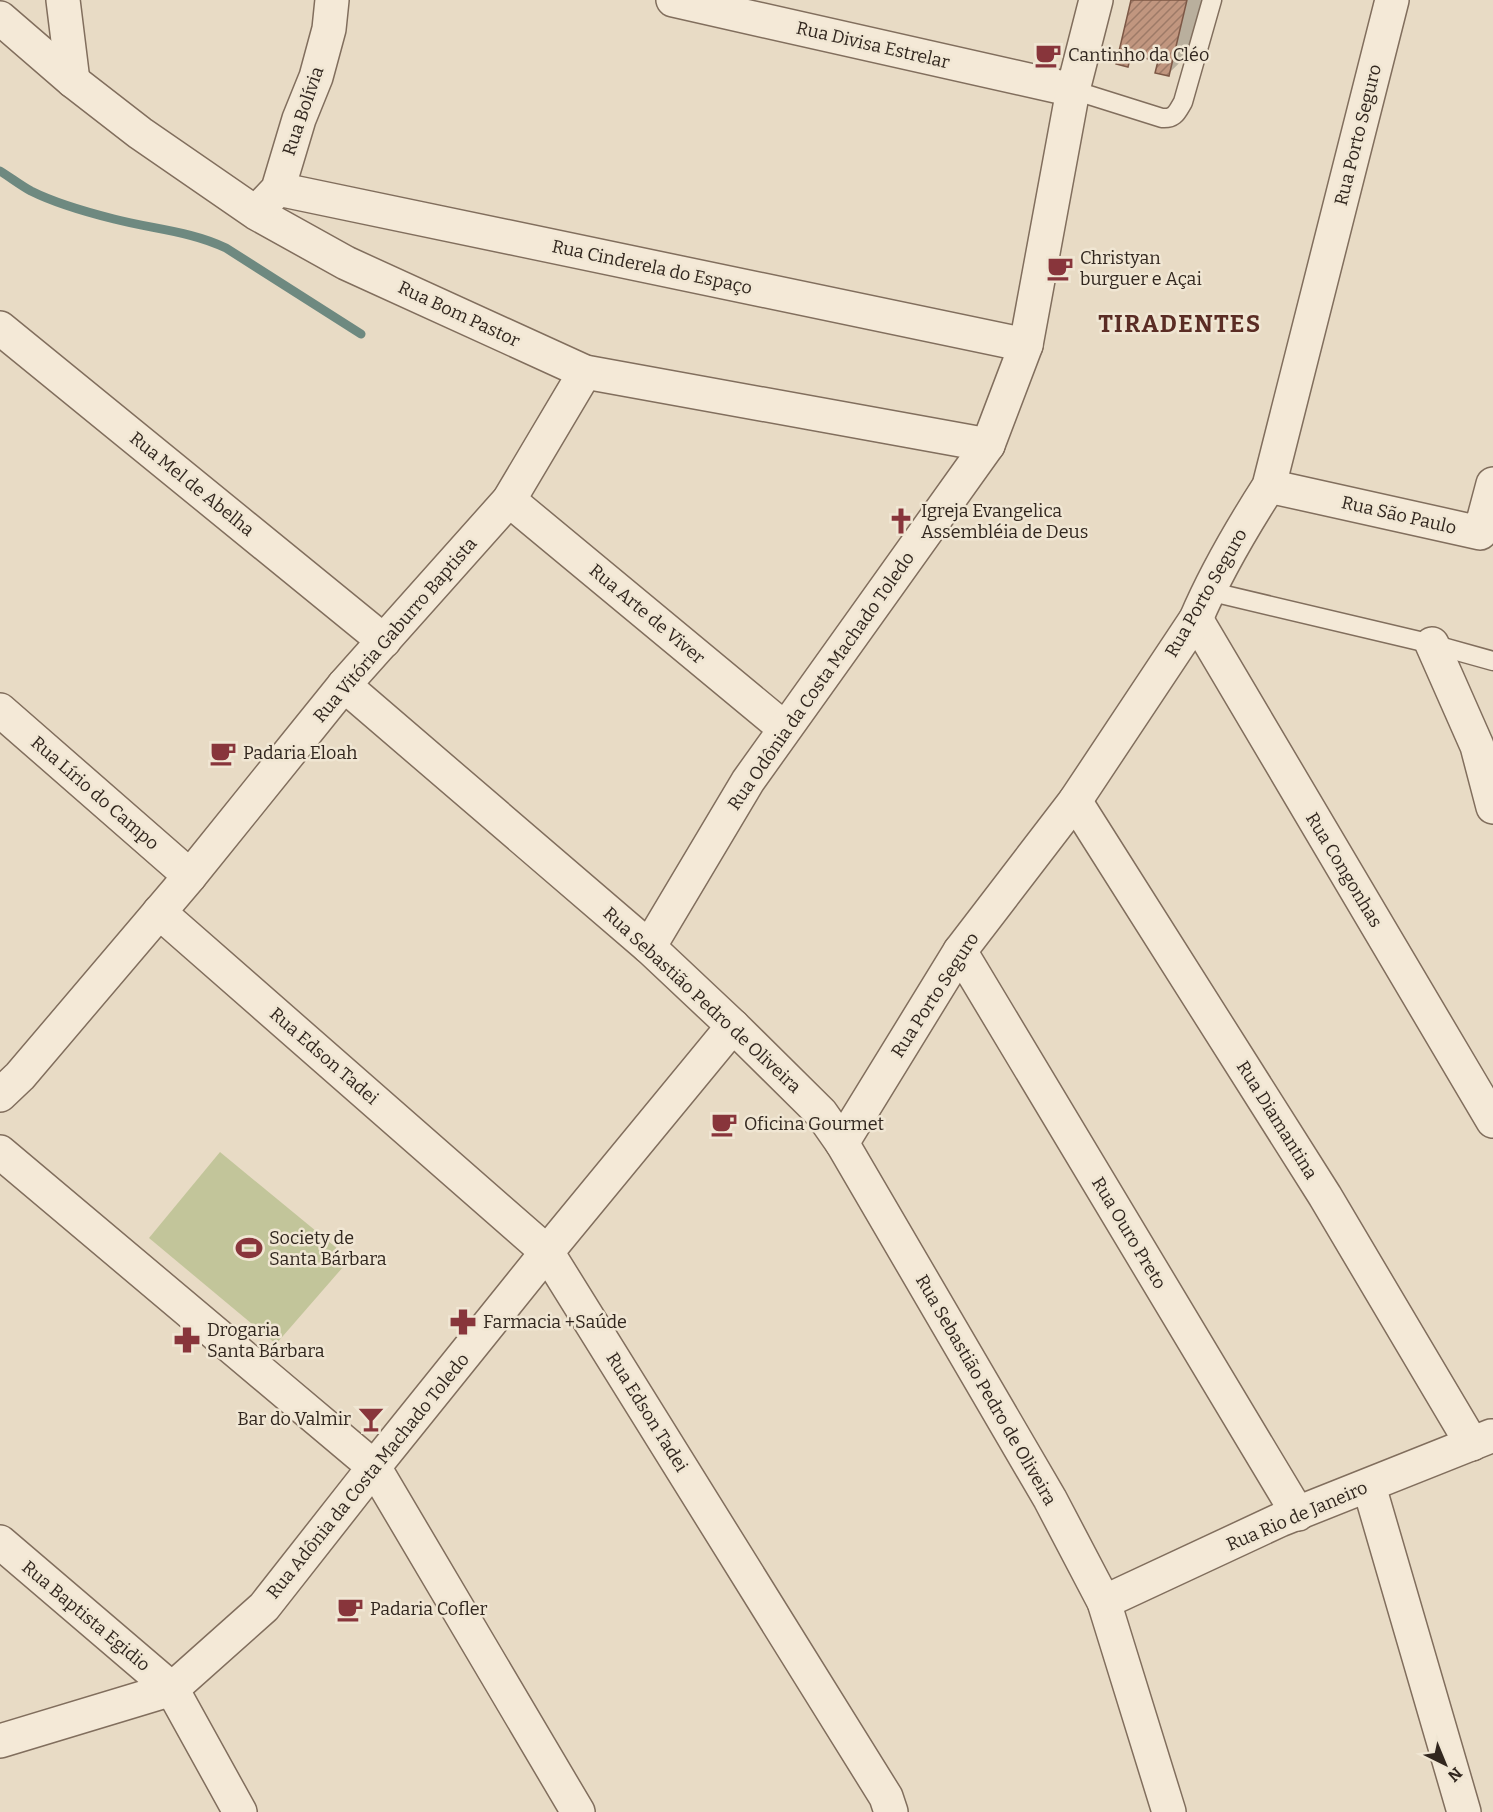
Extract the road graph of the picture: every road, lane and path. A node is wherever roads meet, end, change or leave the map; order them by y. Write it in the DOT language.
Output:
graph roads {
  1 [pos="63,0"];
  2 [pos="332,0"];
  3 [pos="673,0"];
  4 [pos="1096,0"];
  5 [pos="1212,0"];
  6 [pos="1392,0"];
  7 [pos="0,18"];
  8 [pos="73,81"];
  9 [pos="1073,90"];
  10 [pos="278,189"];
  11 [pos="256,213"];
  12 [pos="0,328"];
  13 [pos="1026,345"];
  14 [pos="585,372"];
  15 [pos="988,445"];
  16 [pos="1493,484"];
  17 [pos="1269,486"];
  18 [pos="509,500"];
  19 [pos="1487,536"];
  20 [pos="1202,605"];
  21 [pos="384,641"];
  22 [pos="1432,644"];
  23 [pos="1493,661"];
  24 [pos="344,685"];
  25 [pos="0,710"];
  26 [pos="784,728"];
  27 [pos="1076,801"];
  28 [pos="1493,807"];
  29 [pos="190,876"];
  30 [pos="159,912"];
  31 [pos="649,947"];
  32 [pos="960,951"];
  33 [pos="733,1026"];
  34 [pos="6,1077"];
  35 [pos="1493,1121"];
  36 [pos="842,1143"];
  37 [pos="0,1152"];
  38 [pos="547,1252"];
  39 [pos="1483,1440"];
  40 [pos="374,1467"];
  41 [pos="1369,1486"];
  42 [pos="1298,1514"];
  43 [pos="0,1542"];
  44 [pos="1104,1602"];
  45 [pos="172,1689"];
  46 [pos="0,1741"];
  47 [pos="888,1804"];
  48 [pos="240,1812"];
  49 [pos="578,1812"];
  50 [pos="1169,1812"];
  51 [pos="1464,1812"];
  1 -- 8 [label="street"];
  2 -- 10 [label="street, Rua Bolívia"];
  3 -- 9 [label="street, Rua Divisa Estrelar"];
  4 -- 9 [label="street, Rua Odônia da Costa Machado Toledo"];
  5 -- 9 [label="lane"];
  6 -- 17 [label="street, Rua Porto Seguro"];
  7 -- 8 [label="street, Rua Bom Pastor"];
  8 -- 11 [label="street, Rua Bom Pastor"];
  9 -- 13 [label="street, Rua Odônia da Costa Machado Toledo"];
  10 -- 11 [label="street, Rua Bolívia"];
  10 -- 13 [label="street, Rua Cinderela do Espaço"];
  11 -- 14 [label="street, Rua Bom Pastor"];
  12 -- 21 [label="street, Rua Mel de Abelha"];
  13 -- 15 [label="street, Rua Odônia da Costa Machado Toledo"];
  14 -- 15 [label="street, Rua Bom Pastor"];
  14 -- 18 [label="street, Rua Vitória Gaburro Baptista"];
  15 -- 26 [label="street, Rua Odônia da Costa Machado Toledo"];
  16 -- 19 [label="street, Rua São Paulo"];
  17 -- 19 [label="street, Rua São Paulo"];
  17 -- 20 [label="street, Rua Porto Seguro"];
  18 -- 21 [label="street, Rua Vitória Gaburro Baptista"];
  18 -- 26 [label="street, Rua Arte de Viver"];
  20 -- 22 [label="lane"];
  20 -- 27 [label="street, Rua Porto Seguro"];
  20 -- 35 [label="street, Rua Congonhas"];
  21 -- 24 [label="street, Rua Vitória Gaburro Baptista"];
  22 -- 23 [label="lane"];
  22 -- 28 [label="street"];
  24 -- 29 [label="street, Rua Vitória Gaburro Baptista"];
  24 -- 31 [label="street, Rua Sebastião Pedro de Oliveira"];
  25 -- 29 [label="street, Rua Lírio do Campo"];
  26 -- 31 [label="street, Rua Odônia da Costa Machado Toledo"];
  27 -- 32 [label="street, Rua Porto Seguro"];
  27 -- 39 [label="street, Rua Diamantina"];
  29 -- 30 [label="street, Rua Vitória Gaburro Baptista"];
  30 -- 34 [label="street, Rua Vitória Gaburro Baptista"];
  30 -- 38 [label="street, Rua Edson Tadei"];
  31 -- 33 [label="street, Rua Sebastião Pedro de Oliveira"];
  32 -- 36 [label="street, Rua Porto Seguro"];
  32 -- 42 [label="street, Rua Ouro Preto"];
  33 -- 36 [label="street, Rua Sebastião Pedro de Oliveira"];
  33 -- 38 [label="street, Rua Adônia da Costa Machado Toledo"];
  36 -- 44 [label="street, Rua Sebastião Pedro de Oliveira"];
  37 -- 40 [label="street"];
  38 -- 40 [label="street, Rua Adônia da Costa Machado Toledo"];
  38 -- 47 [label="street, Rua Edson Tadei"];
  39 -- 41 [label="street, Rua Rio de Janeiro"];
  40 -- 45 [label="street, Rua Adônia da Costa Machado Toledo"];
  40 -- 49 [label="street"];
  41 -- 42 [label="street, Rua Rio de Janeiro"];
  41 -- 51 [label="street"];
  42 -- 44 [label="street, Rua Rio de Janeiro"];
  43 -- 45 [label="street, Rua Baptista Egidio"];
  44 -- 50 [label="street, Rua Sebastião Pedro de Oliveira"];
  45 -- 46 [label="street, Rua Adônia da Costa Machado Toledo"];
  45 -- 48 [label="street"];
}
